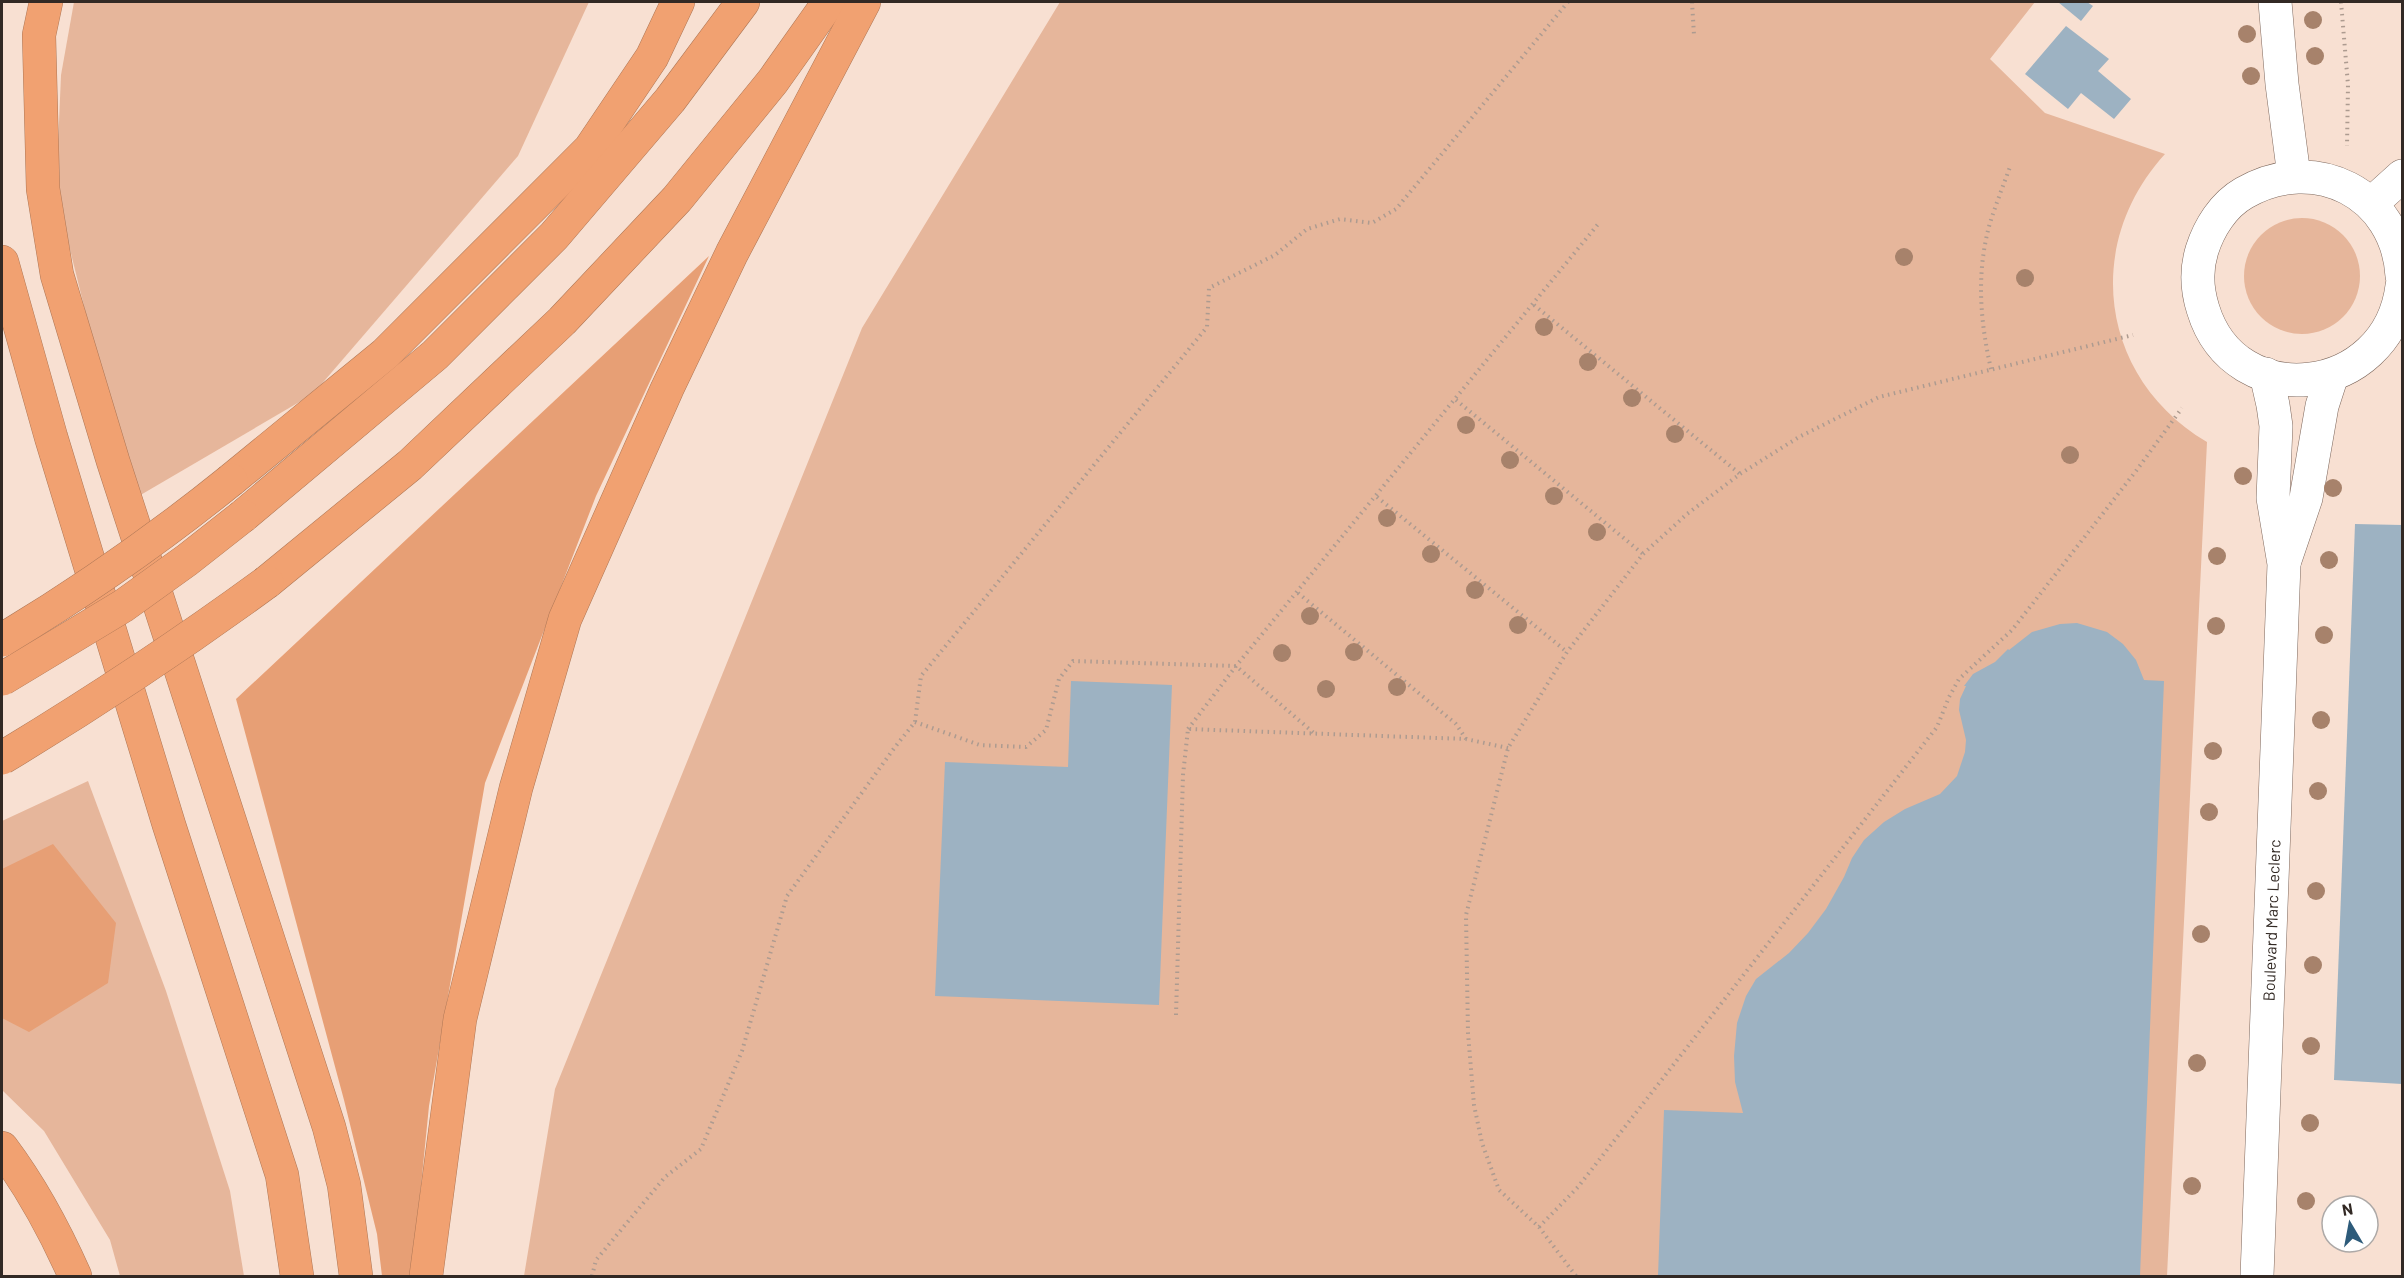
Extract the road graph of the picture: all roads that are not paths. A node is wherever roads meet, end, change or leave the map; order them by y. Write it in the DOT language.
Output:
graph roads {
  1 [pos="46,2"];
  2 [pos="678,2"];
  3 [pos="743,2"];
  4 [pos="829,2"];
  5 [pos="864,2"];
  6 [pos="2275,2"];
  7 [pos="2294,176"];
  8 [pos="2403,176"];
  9 [pos="2358,195"];
  10 [pos="2,262"];
  11 [pos="2403,276"];
  12 [pos="2403,286"];
  13 [pos="2393,344"];
  14 [pos="2266,374"];
  15 [pos="2332,375"];
  16 [pos="2284,564"];
  17 [pos="2,640"];
  18 [pos="2,679"];
  19 [pos="2,758"];
  20 [pos="2,1148"];
  21 [pos="75,1276"];
  22 [pos="297,1276"];
  23 [pos="356,1276"];
  24 [pos="426,1276"];
  25 [pos="2257,1276"];
  1 -- 23 [label="highway"];
  2 -- 17 [label="highway, bridge"];
  3 -- 18 [label="highway, bridge"];
  4 -- 19 [label="highway, bridge"];
  5 -- 24 [label="highway"];
  6 -- 7 [label="street"];
  7 -- 9 [label="street"];
  7 -- 14 [label="street"];
  8 -- 9 [label="street"];
  9 -- 11 [label="street"];
  10 -- 22 [label="highway"];
  12 -- 13 [label="street"];
  13 -- 15 [label="street"];
  14 -- 15 [label="street"];
  14 -- 16 [label="street, Boulevard Marc Leclerc"];
  15 -- 16 [label="street, Boulevard Marc Leclerc"];
  16 -- 25 [label="street, Boulevard Marc Leclerc"];
  20 -- 21 [label="highway"];
}
